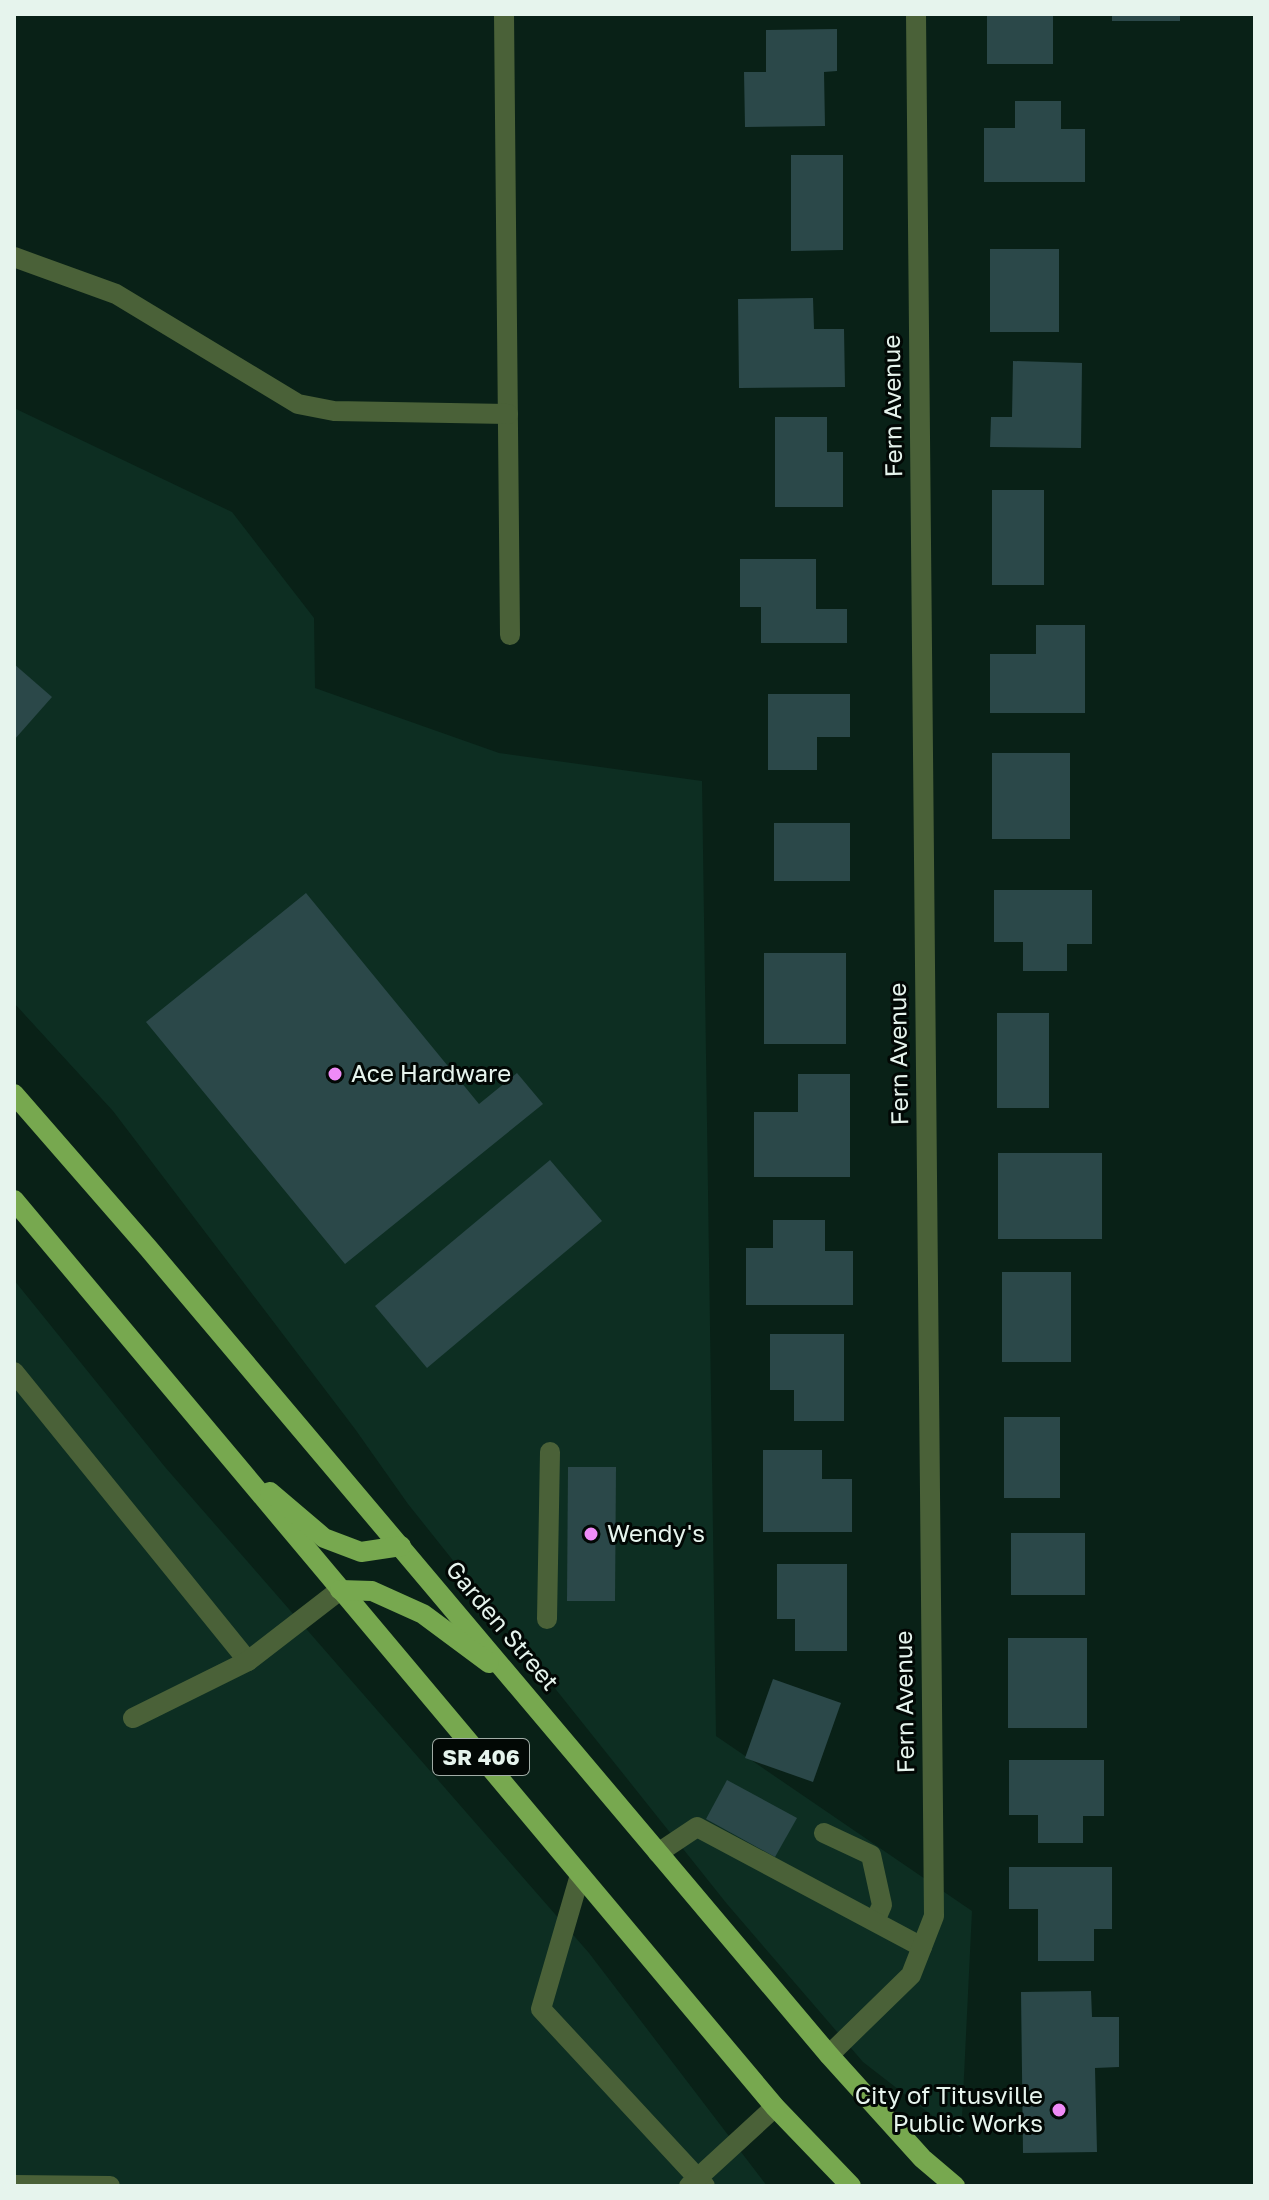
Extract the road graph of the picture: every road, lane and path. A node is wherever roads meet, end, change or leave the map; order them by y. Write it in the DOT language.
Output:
graph roads {
  1 [pos="504,14"];
  2 [pos="916,14"];
  3 [pos="14,257"];
  4 [pos="508,414"];
  5 [pos="510,635"];
  6 [pos="14,1094"];
  7 [pos="14,1200"];
  8 [pos="14,1372"];
  9 [pos="550,1452"];
  10 [pos="228,1456"];
  11 [pos="401,1546"];
  12 [pos="340,1590"];
  13 [pos="547,1619"];
  14 [pos="248,1661"];
  15 [pos="517,1685"];
  16 [pos="133,1718"];
  17 [pos="824,1833"];
  18 [pos="658,1853"];
  19 [pos="580,1875"];
  20 [pos="875,1921"];
  21 [pos="922,1947"];
  22 [pos="829,2055"];
  23 [pos="775,2107"];
  24 [pos="697,2183"];
  25 [pos="14,2185"];
  26 [pos="110,2186"];
  27 [pos="851,2186"];
  28 [pos="955,2186"];
  1 -- 4 [label="street"];
  2 -- 21 [label="street, Fern Avenue"];
  3 -- 4 [label="street"];
  4 -- 5 [label="street"];
  6 -- 11 [label="main road, Garden Street / SR 406"];
  7 -- 10 [label="main road, SR 406"];
  8 -- 14 [label="street"];
  9 -- 13 [label="street"];
  10 -- 11 [label="main road"];
  10 -- 12 [label="main road, SR 406"];
  11 -- 15 [label="main road, Garden Street / SR 406"];
  12 -- 14 [label="street"];
  12 -- 15 [label="main road"];
  12 -- 19 [label="main road, SR 406"];
  14 -- 16 [label="street"];
  15 -- 18 [label="main road, Garden Street / SR 406"];
  17 -- 20 [label="street"];
  18 -- 20 [label="street"];
  18 -- 22 [label="main road, Garden Street / SR 406"];
  19 -- 23 [label="main road, SR 406"];
  19 -- 24 [label="street"];
  20 -- 21 [label="street"];
  21 -- 22 [label="street, Fern Avenue"];
  22 -- 28 [label="main road, Garden Street / SR 406"];
  23 -- 24 [label="street"];
  23 -- 27 [label="main road, SR 406"];
  25 -- 26 [label="street"];
}
